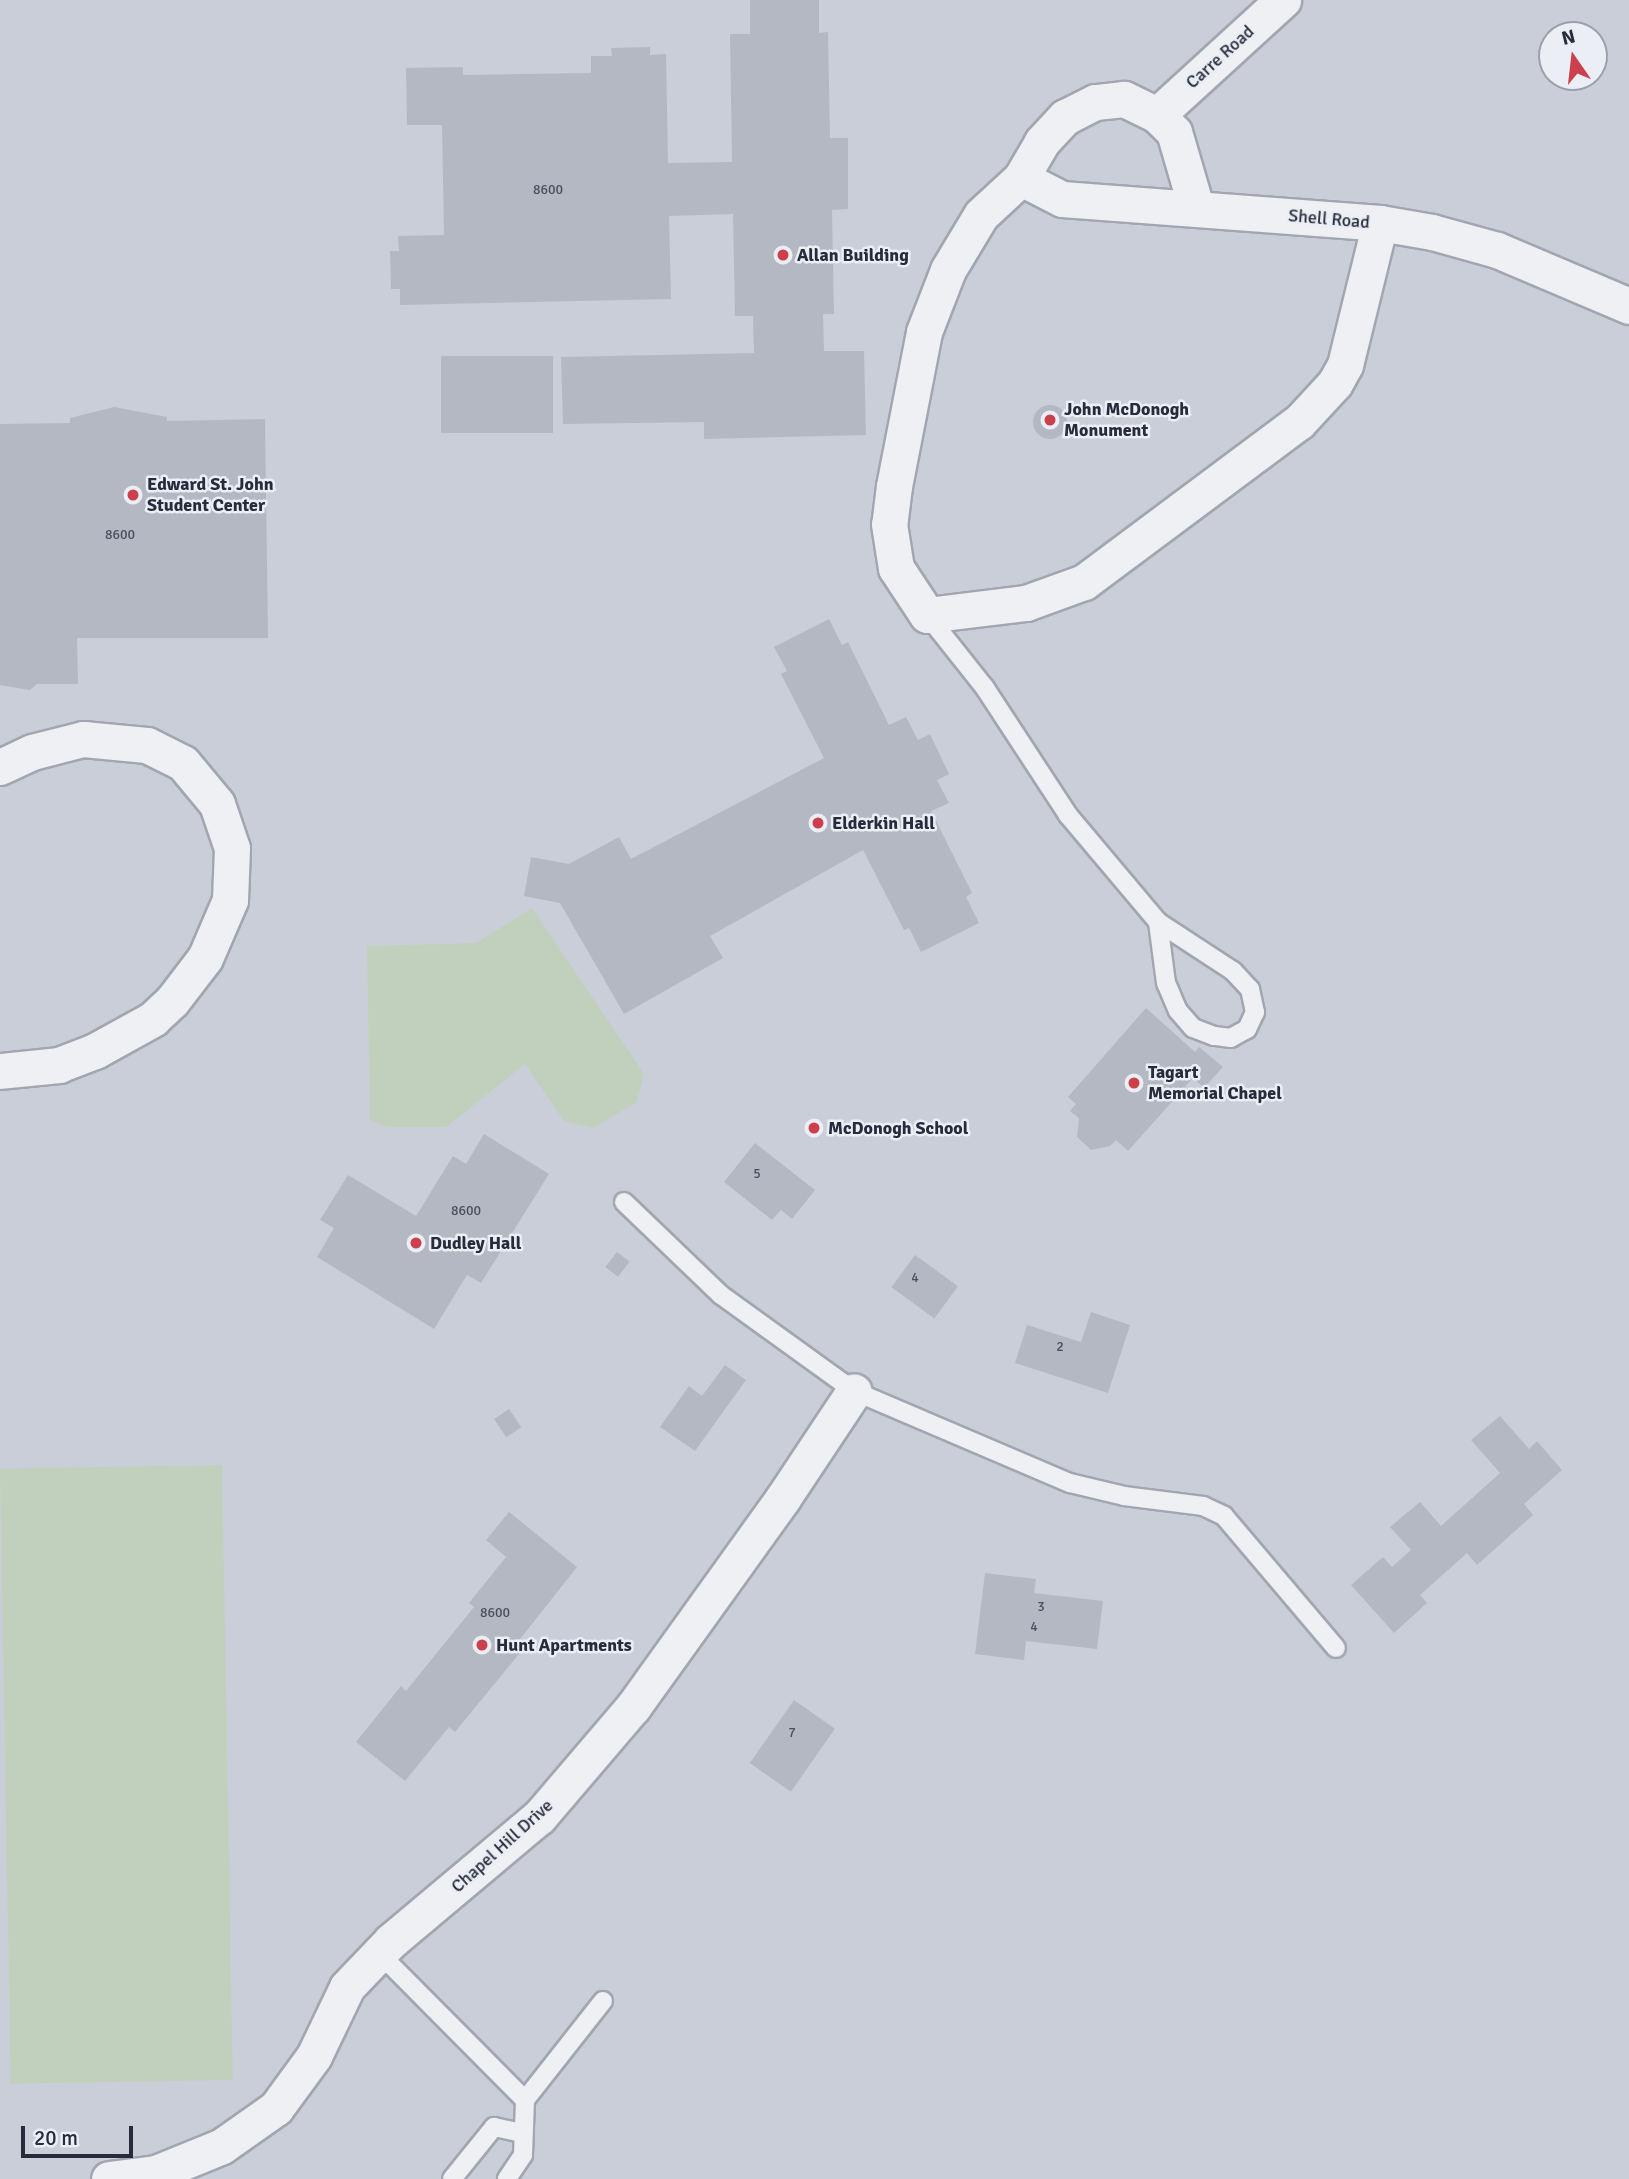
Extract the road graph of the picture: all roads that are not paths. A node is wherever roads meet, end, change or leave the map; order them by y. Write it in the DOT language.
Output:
graph roads {
  1 [pos="1283,0"];
  2 [pos="1157,115"];
  3 [pos="1021,178"];
  4 [pos="1196,207"];
  5 [pos="1380,223"];
  6 [pos="1629,306"];
  7 [pos="927,615"];
  8 [pos="0,767"];
  9 [pos="1158,922"];
  10 [pos="0,1071"];
  11 [pos="624,1202"];
  12 [pos="853,1391"];
  13 [pos="1336,1648"];
  14 [pos="379,1953"];
  15 [pos="603,2001"];
  16 [pos="525,2100"];
  17 [pos="523,2133"];
  18 [pos="109,2179"];
  19 [pos="452,2179"];
  20 [pos="507,2179"];
  1 -- 2 [label="street, Carre Road"];
  2 -- 3 [label="street"];
  2 -- 4 [label="street"];
  3 -- 4 [label="street, Shell Road"];
  3 -- 7 [label="street"];
  4 -- 5 [label="street, Shell Road"];
  5 -- 6 [label="street, Shell Road"];
  5 -- 7 [label="street"];
  7 -- 9 [label="lane"];
  8 -- 10 [label="street"];
  9 -- 9 [label="lane"];
  11 -- 12 [label="lane"];
  12 -- 13 [label="lane"];
  12 -- 14 [label="street, Chapel Hill Drive"];
  14 -- 16 [label="lane"];
  14 -- 18 [label="street, Chapel Hill Drive"];
  15 -- 16 [label="lane"];
  16 -- 17 [label="lane"];
  17 -- 19 [label="lane"];
  17 -- 20 [label="lane"];
}
